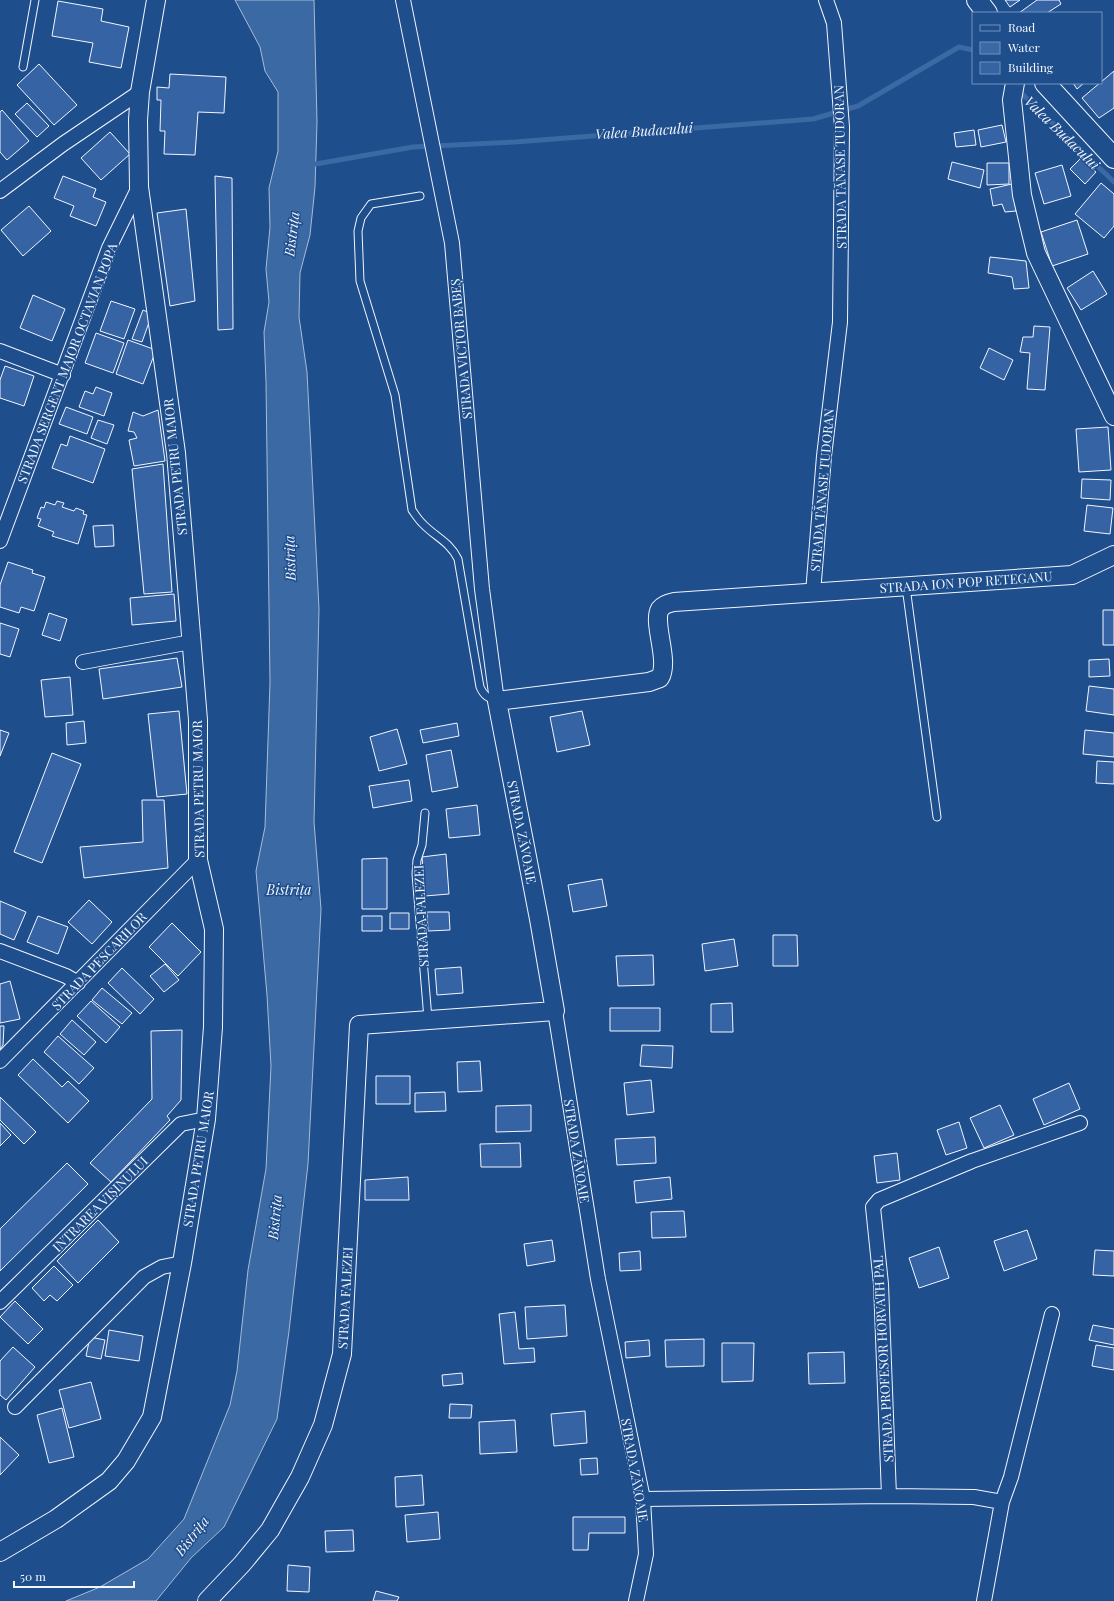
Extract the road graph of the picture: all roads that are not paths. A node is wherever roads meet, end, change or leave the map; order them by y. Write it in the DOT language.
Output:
graph roads {
  1 [pos="35,0"];
  2 [pos="156,0"];
  3 [pos="403,0"];
  4 [pos="826,0"];
  5 [pos="977,0"];
  6 [pos="986,12"];
  7 [pos="23,67"];
  8 [pos="1046,84"];
  9 [pos="140,92"];
  10 [pos="1014,92"];
  11 [pos="1114,158"];
  12 [pos="139,187"];
  13 [pos="0,191"];
  14 [pos="420,196"];
  15 [pos="0,351"];
  16 [pos="62,375"];
  17 [pos="1114,416"];
  18 [pos="0,541"];
  19 [pos="1114,555"];
  20 [pos="906,587"];
  21 [pos="813,593"];
  22 [pos="191,642"];
  23 [pos="84,662"];
  24 [pos="497,701"];
  25 [pos="425,813"];
  26 [pos="936,817"];
  27 [pos="198,860"];
  28 [pos="0,951"];
  29 [pos="78,983"];
  30 [pos="555,1011"];
  31 [pos="428,1020"];
  32 [pos="0,1062"];
  33 [pos="206,1119"];
  34 [pos="1080,1123"];
  35 [pos="182,1263"];
  36 [pos="0,1302"];
  37 [pos="1052,1314"];
  38 [pos="15,1407"];
  39 [pos="889,1496"];
  40 [pos="643,1499"];
  41 [pos="1002,1502"];
  42 [pos="0,1552"];
  43 [pos="207,1601"];
  44 [pos="636,1601"];
  45 [pos="984,1601"];
  1 -- 7 [label="lane"];
  2 -- 9 [label="street, STRADA PETRU MAIOR"];
  3 -- 24 [label="street, STRADA VICTOR BABEȘ"];
  4 -- 21 [label="street, STRADA TĂNASE TUDORAN"];
  5 -- 6 [label="main road"];
  8 -- 11 [label="main road"];
  9 -- 12 [label="street, STRADA PETRU MAIOR"];
  9 -- 13 [label="street"];
  10 -- 17 [label="street"];
  12 -- 16 [label="street, STRADA SERGENT MAJOR OCTAVIAN POPA"];
  12 -- 22 [label="street, STRADA PETRU MAIOR"];
  14 -- 24 [label="lane"];
  15 -- 16 [label="street"];
  16 -- 18 [label="street, STRADA SERGENT MAJOR OCTAVIAN POPA"];
  19 -- 20 [label="street, STRADA ION POP RETEGANU"];
  20 -- 21 [label="street, STRADA ION POP RETEGANU"];
  20 -- 26 [label="lane"];
  21 -- 24 [label="street"];
  22 -- 23 [label="street"];
  22 -- 27 [label="street, STRADA PETRU MAIOR"];
  24 -- 30 [label="street, STRADA ZĂVOAIE"];
  25 -- 31 [label="lane, STRADA FALEZEI"];
  27 -- 29 [label="street, STRADA PESCARILOR"];
  27 -- 33 [label="street, STRADA PETRU MAIOR"];
  28 -- 29 [label="street"];
  29 -- 32 [label="street, STRADA PESCARILOR"];
  30 -- 31 [label="street, STRADA FALEZEI"];
  30 -- 40 [label="street, STRADA ZĂVOAIE"];
  31 -- 43 [label="street, STRADA FALEZEI"];
  33 -- 35 [label="street, STRADA PETRU MAIOR"];
  33 -- 36 [label="street, INTRAREA VIȘINULUI"];
  34 -- 39 [label="street, STRADA PROFESOR HORVATH PAL"];
  35 -- 38 [label="street"];
  35 -- 42 [label="street, STRADA PETRU MAIOR"];
  37 -- 41 [label="street"];
  39 -- 40 [label="street"];
  39 -- 41 [label="street"];
  40 -- 44 [label="street, STRADA ZĂVOAIE"];
  41 -- 45 [label="street"];
}
